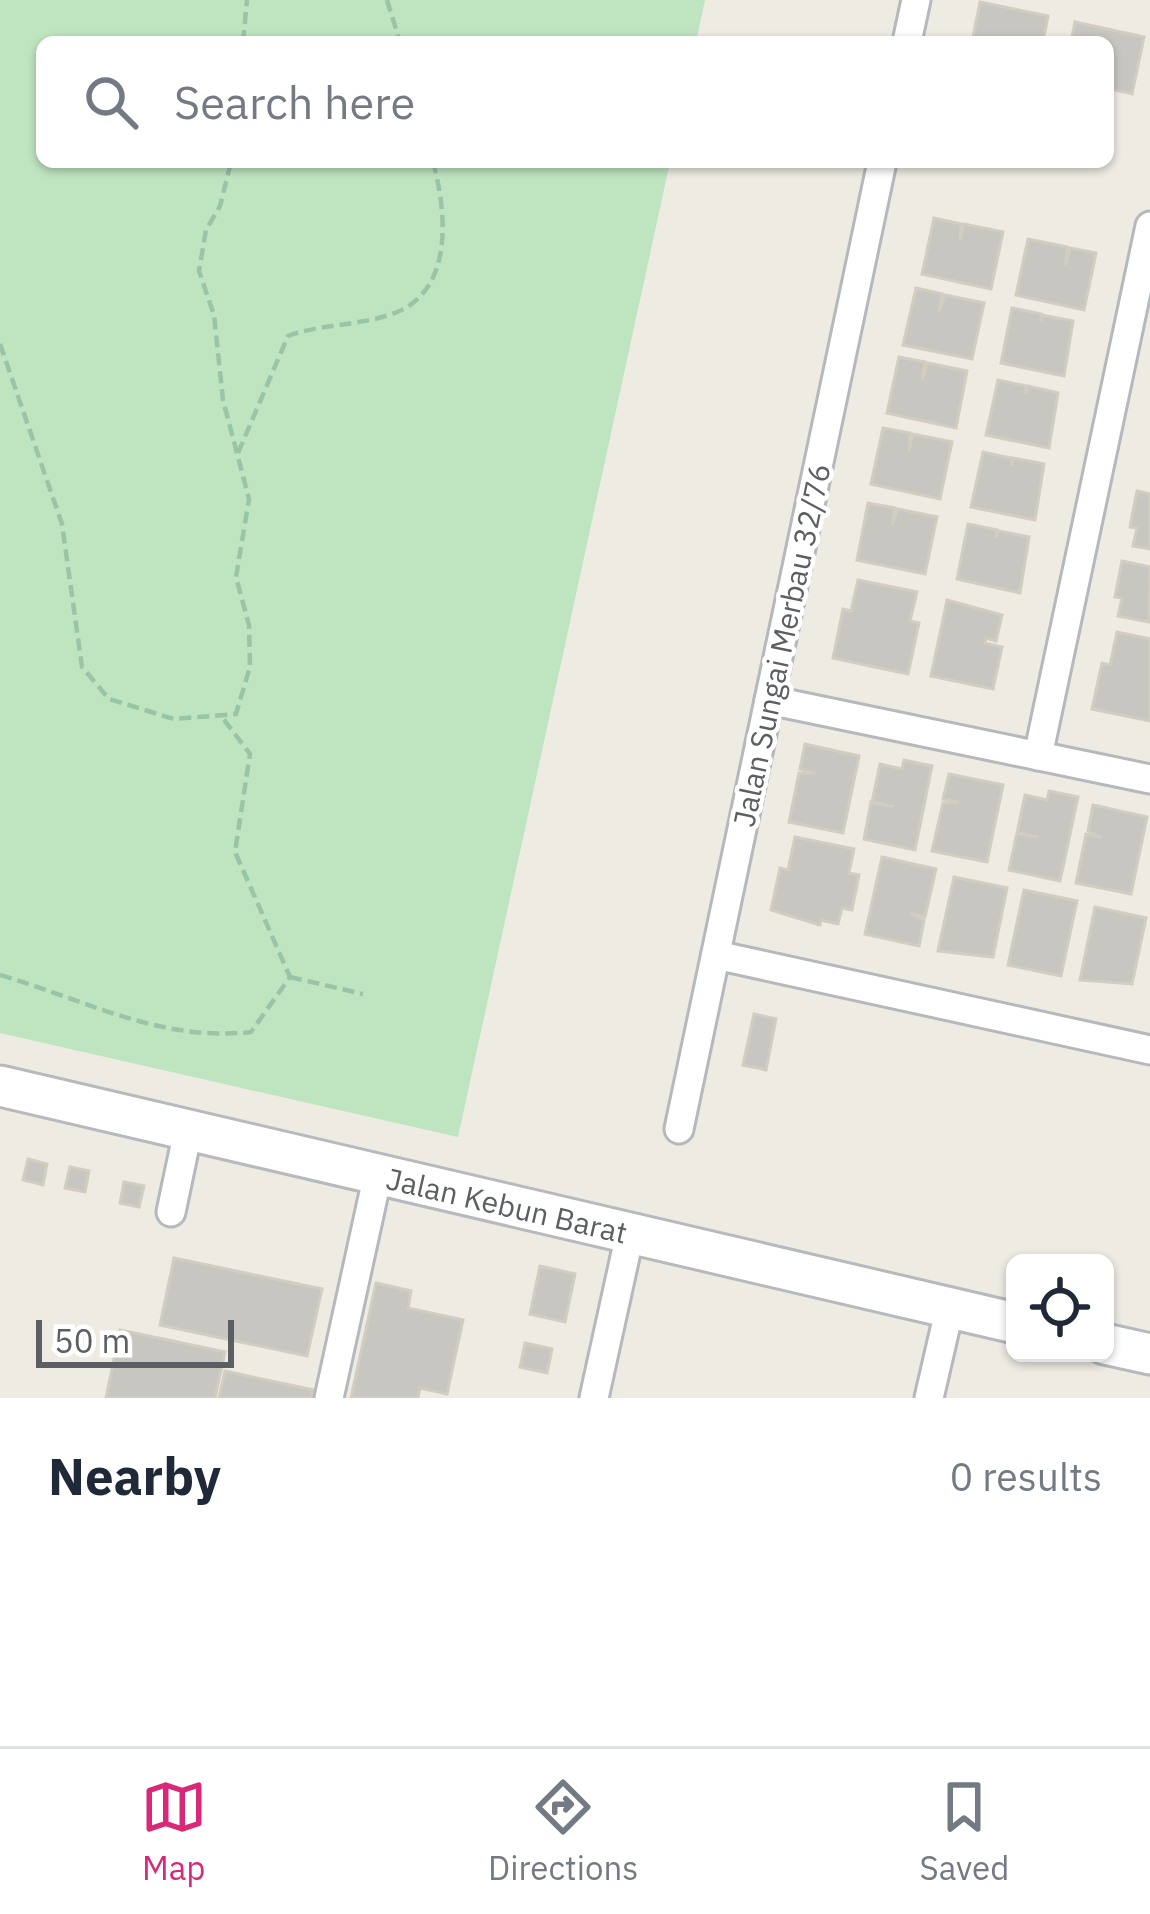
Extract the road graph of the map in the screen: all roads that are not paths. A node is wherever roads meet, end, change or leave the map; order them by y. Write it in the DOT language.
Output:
graph roads {
  1 [pos="916,0"];
  2 [pos="908,36"];
  3 [pos="881,168"];
  4 [pos="1150,226"];
  5 [pos="769,700"];
  6 [pos="1038,756"];
  7 [pos="1150,779"];
  8 [pos="716,955"];
  9 [pos="1150,1050"];
  10 [pos="0,1086"];
  11 [pos="680,1129"];
  12 [pos="188,1131"];
  13 [pos="377,1174"];
  14 [pos="171,1212"];
  15 [pos="630,1234"];
  16 [pos="950,1307"];
  17 [pos="1006,1321"];
  18 [pos="1114,1346"];
  19 [pos="1150,1354"];
  20 [pos="328,1398"];
  21 [pos="594,1398"];
  22 [pos="929,1398"];
  1 -- 2 [label="street"];
  3 -- 5 [label="street, Jalan Sungai Merbau 32/76"];
  4 -- 6 [label="street"];
  5 -- 6 [label="street"];
  5 -- 8 [label="street, Jalan Sungai Merbau 32/76"];
  6 -- 7 [label="street"];
  8 -- 9 [label="street"];
  8 -- 11 [label="street, Jalan Sungai Merbau 32/76"];
  10 -- 12 [label="main road, Jalan Kebun Barat"];
  12 -- 13 [label="main road, Jalan Kebun Barat"];
  12 -- 14 [label="street"];
  13 -- 15 [label="main road, Jalan Kebun Barat"];
  13 -- 20 [label="street"];
  15 -- 16 [label="main road, Jalan Kebun Barat"];
  15 -- 21 [label="street"];
  16 -- 17 [label="main road, Jalan Kebun Barat"];
  16 -- 22 [label="street"];
  18 -- 19 [label="main road"];
}
